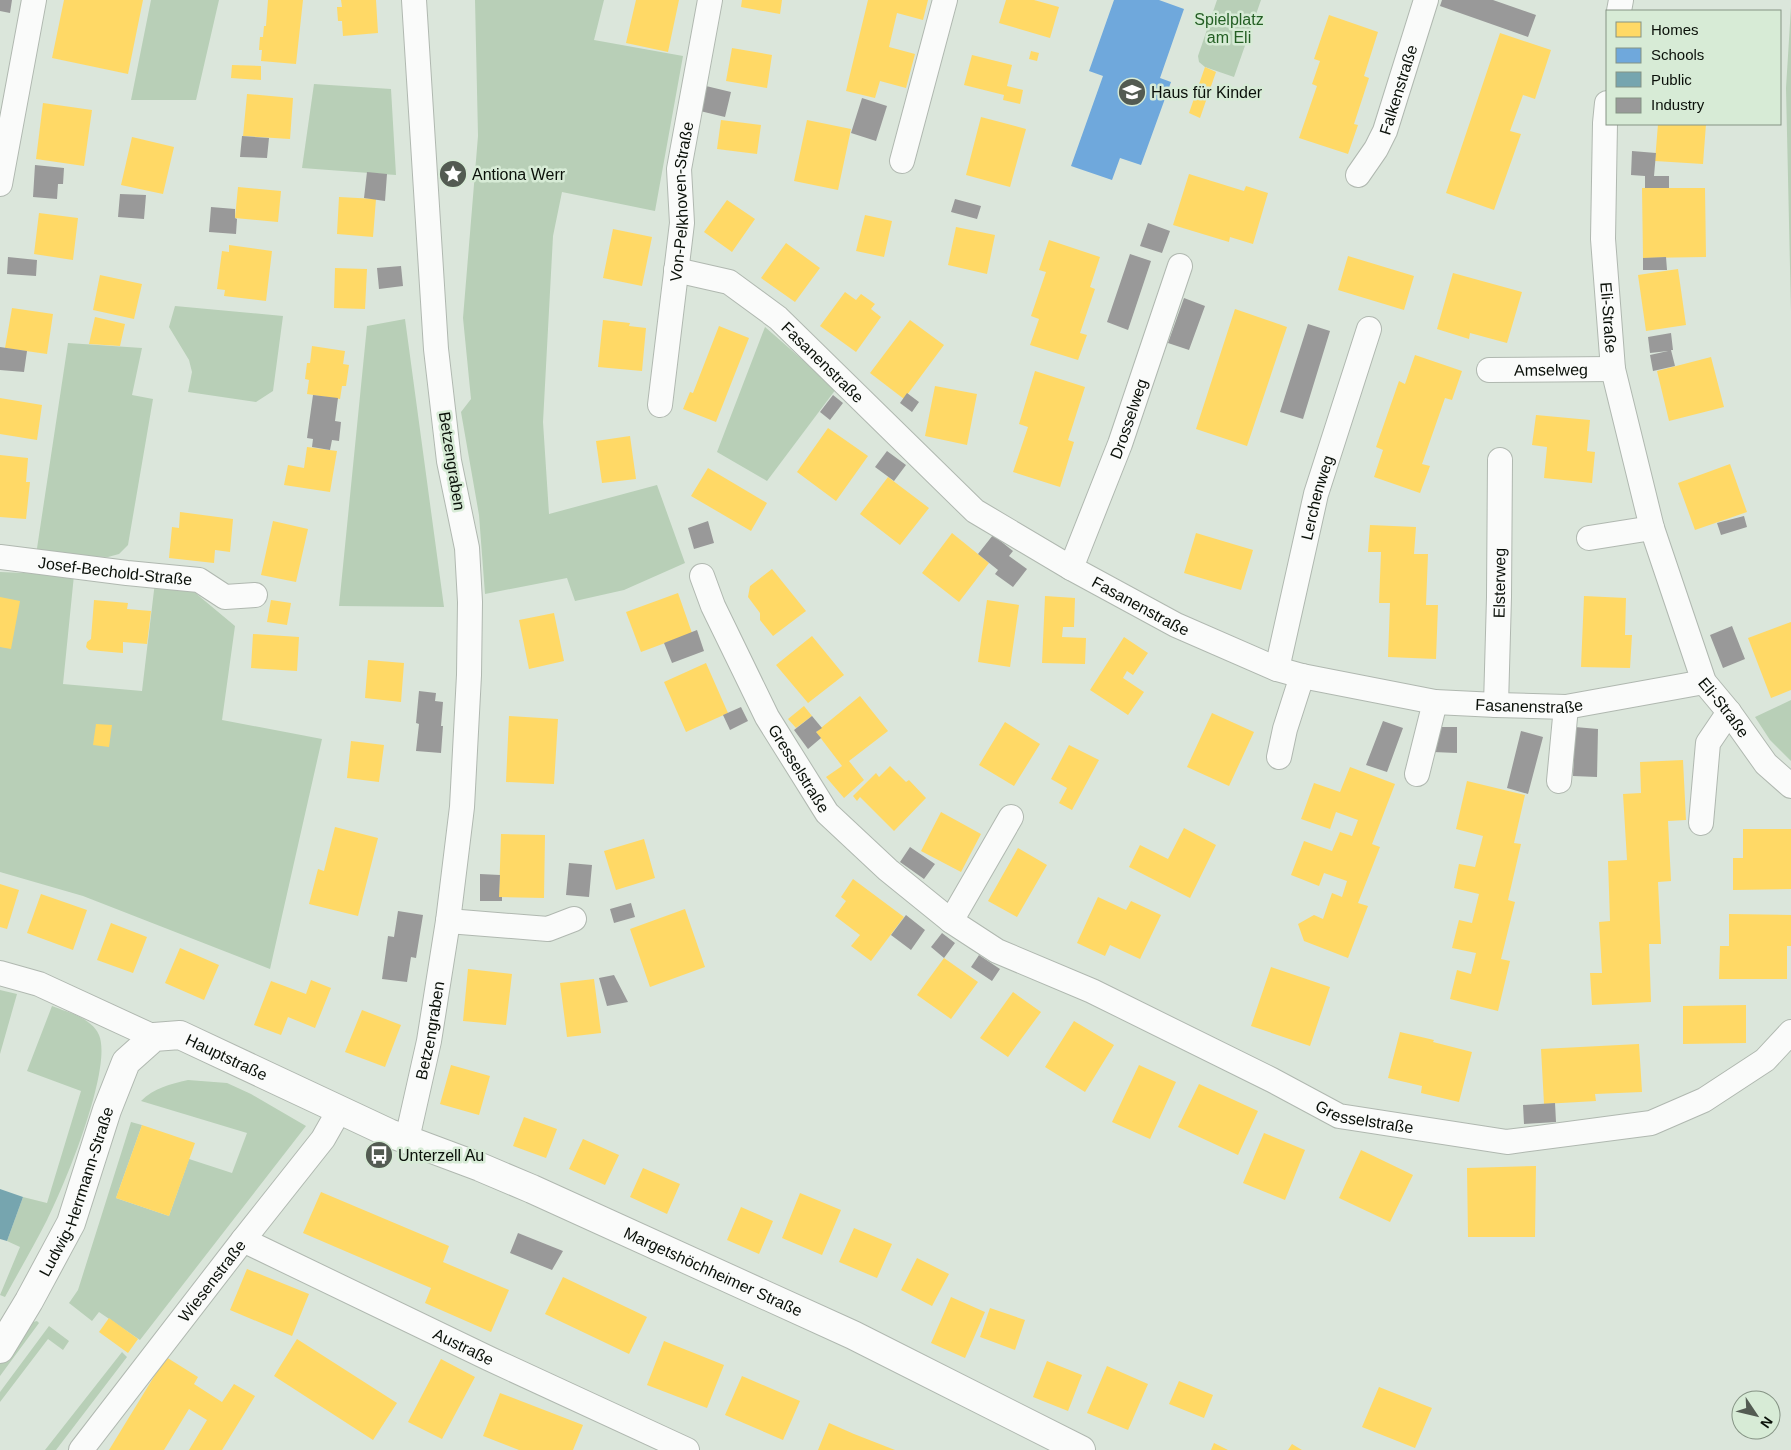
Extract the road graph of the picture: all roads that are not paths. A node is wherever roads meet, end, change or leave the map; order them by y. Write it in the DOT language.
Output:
graph roads {
  1 [pos="34,0"];
  2 [pos="414,0"];
  3 [pos="710,0"];
  4 [pos="945,0"];
  5 [pos="1426,0"];
  6 [pos="1606,114"];
  7 [pos="902,161"];
  8 [pos="1358,175"];
  9 [pos="0,184"];
  10 [pos="1180,266"];
  11 [pos="676,270"];
  12 [pos="1369,330"];
  13 [pos="1613,369"];
  14 [pos="1489,370"];
  15 [pos="660,405"];
  16 [pos="1500,460"];
  17 [pos="1652,528"];
  18 [pos="1589,538"];
  19 [pos="0,557"];
  20 [pos="1071,568"];
  21 [pos="702,576"];
  22 [pos="255,595"];
  23 [pos="1277,669"];
  24 [pos="1302,676"];
  25 [pos="1704,682"];
  26 [pos="1435,702"];
  27 [pos="1496,705"];
  28 [pos="1566,707"];
  29 [pos="1730,712"];
  30 [pos="1279,757"];
  31 [pos="1417,774"];
  32 [pos="1559,781"];
  33 [pos="1791,786"];
  34 [pos="1011,817"];
  35 [pos="1700,824"];
  36 [pos="574,919"];
  37 [pos="448,921"];
  38 [pos="951,921"];
  39 [pos="0,973"];
  40 [pos="1791,1032"];
  41 [pos="154,1037"];
  42 [pos="340,1109"];
  43 [pos="407,1139"];
  44 [pos="243,1240"];
  45 [pos="0,1349"];
  46 [pos="81,1450"];
  47 [pos="687,1450"];
  48 [pos="1081,1450"];
  1 -- 9 [label="street"];
  2 -- 37 [label="street, Betzengraben"];
  3 -- 11 [label="street, Von-Pelkhoven-Straße"];
  4 -- 7 [label="street"];
  5 -- 8 [label="street, Falkenstraße"];
  6 -- 13 [label="street, Eli-Straße"];
  10 -- 20 [label="street, Drosselweg"];
  11 -- 15 [label="street, Von-Pelkhoven-Straße"];
  11 -- 20 [label="street, Fasanenstraße"];
  12 -- 23 [label="street, Lerchenweg"];
  13 -- 14 [label="street, Amselweg"];
  13 -- 17 [label="street, Eli-Straße"];
  16 -- 27 [label="street, Elsterweg"];
  17 -- 18 [label="street"];
  17 -- 25 [label="street, Eli-Straße"];
  19 -- 22 [label="street, Josef-Bechold-Straße"];
  20 -- 23 [label="street, Fasanenstraße"];
  21 -- 38 [label="street, Gresselstraße"];
  23 -- 24 [label="street, Fasanenstraße"];
  24 -- 26 [label="street, Fasanenstraße"];
  24 -- 30 [label="street"];
  25 -- 28 [label="street, Fasanenstraße"];
  25 -- 29 [label="street, Eli-Straße"];
  26 -- 27 [label="street, Fasanenstraße"];
  26 -- 31 [label="street"];
  27 -- 28 [label="street, Fasanenstraße"];
  28 -- 32 [label="street"];
  29 -- 33 [label="street, Eli-Straße"];
  29 -- 35 [label="street"];
  34 -- 38 [label="street"];
  36 -- 37 [label="street"];
  37 -- 43 [label="street, Betzengraben"];
  38 -- 40 [label="street, Gresselstraße"];
  39 -- 41 [label="street, Hauptstraße"];
  41 -- 42 [label="street, Hauptstraße"];
  41 -- 45 [label="street, Ludwig-Herrmann-Straße"];
  42 -- 43 [label="street, Margetshöchheimer Straße"];
  42 -- 44 [label="street, Wiesenstraße"];
  43 -- 48 [label="street, Margetshöchheimer Straße"];
  44 -- 46 [label="street, Wiesenstraße"];
  44 -- 47 [label="street, Austraße"];
}
